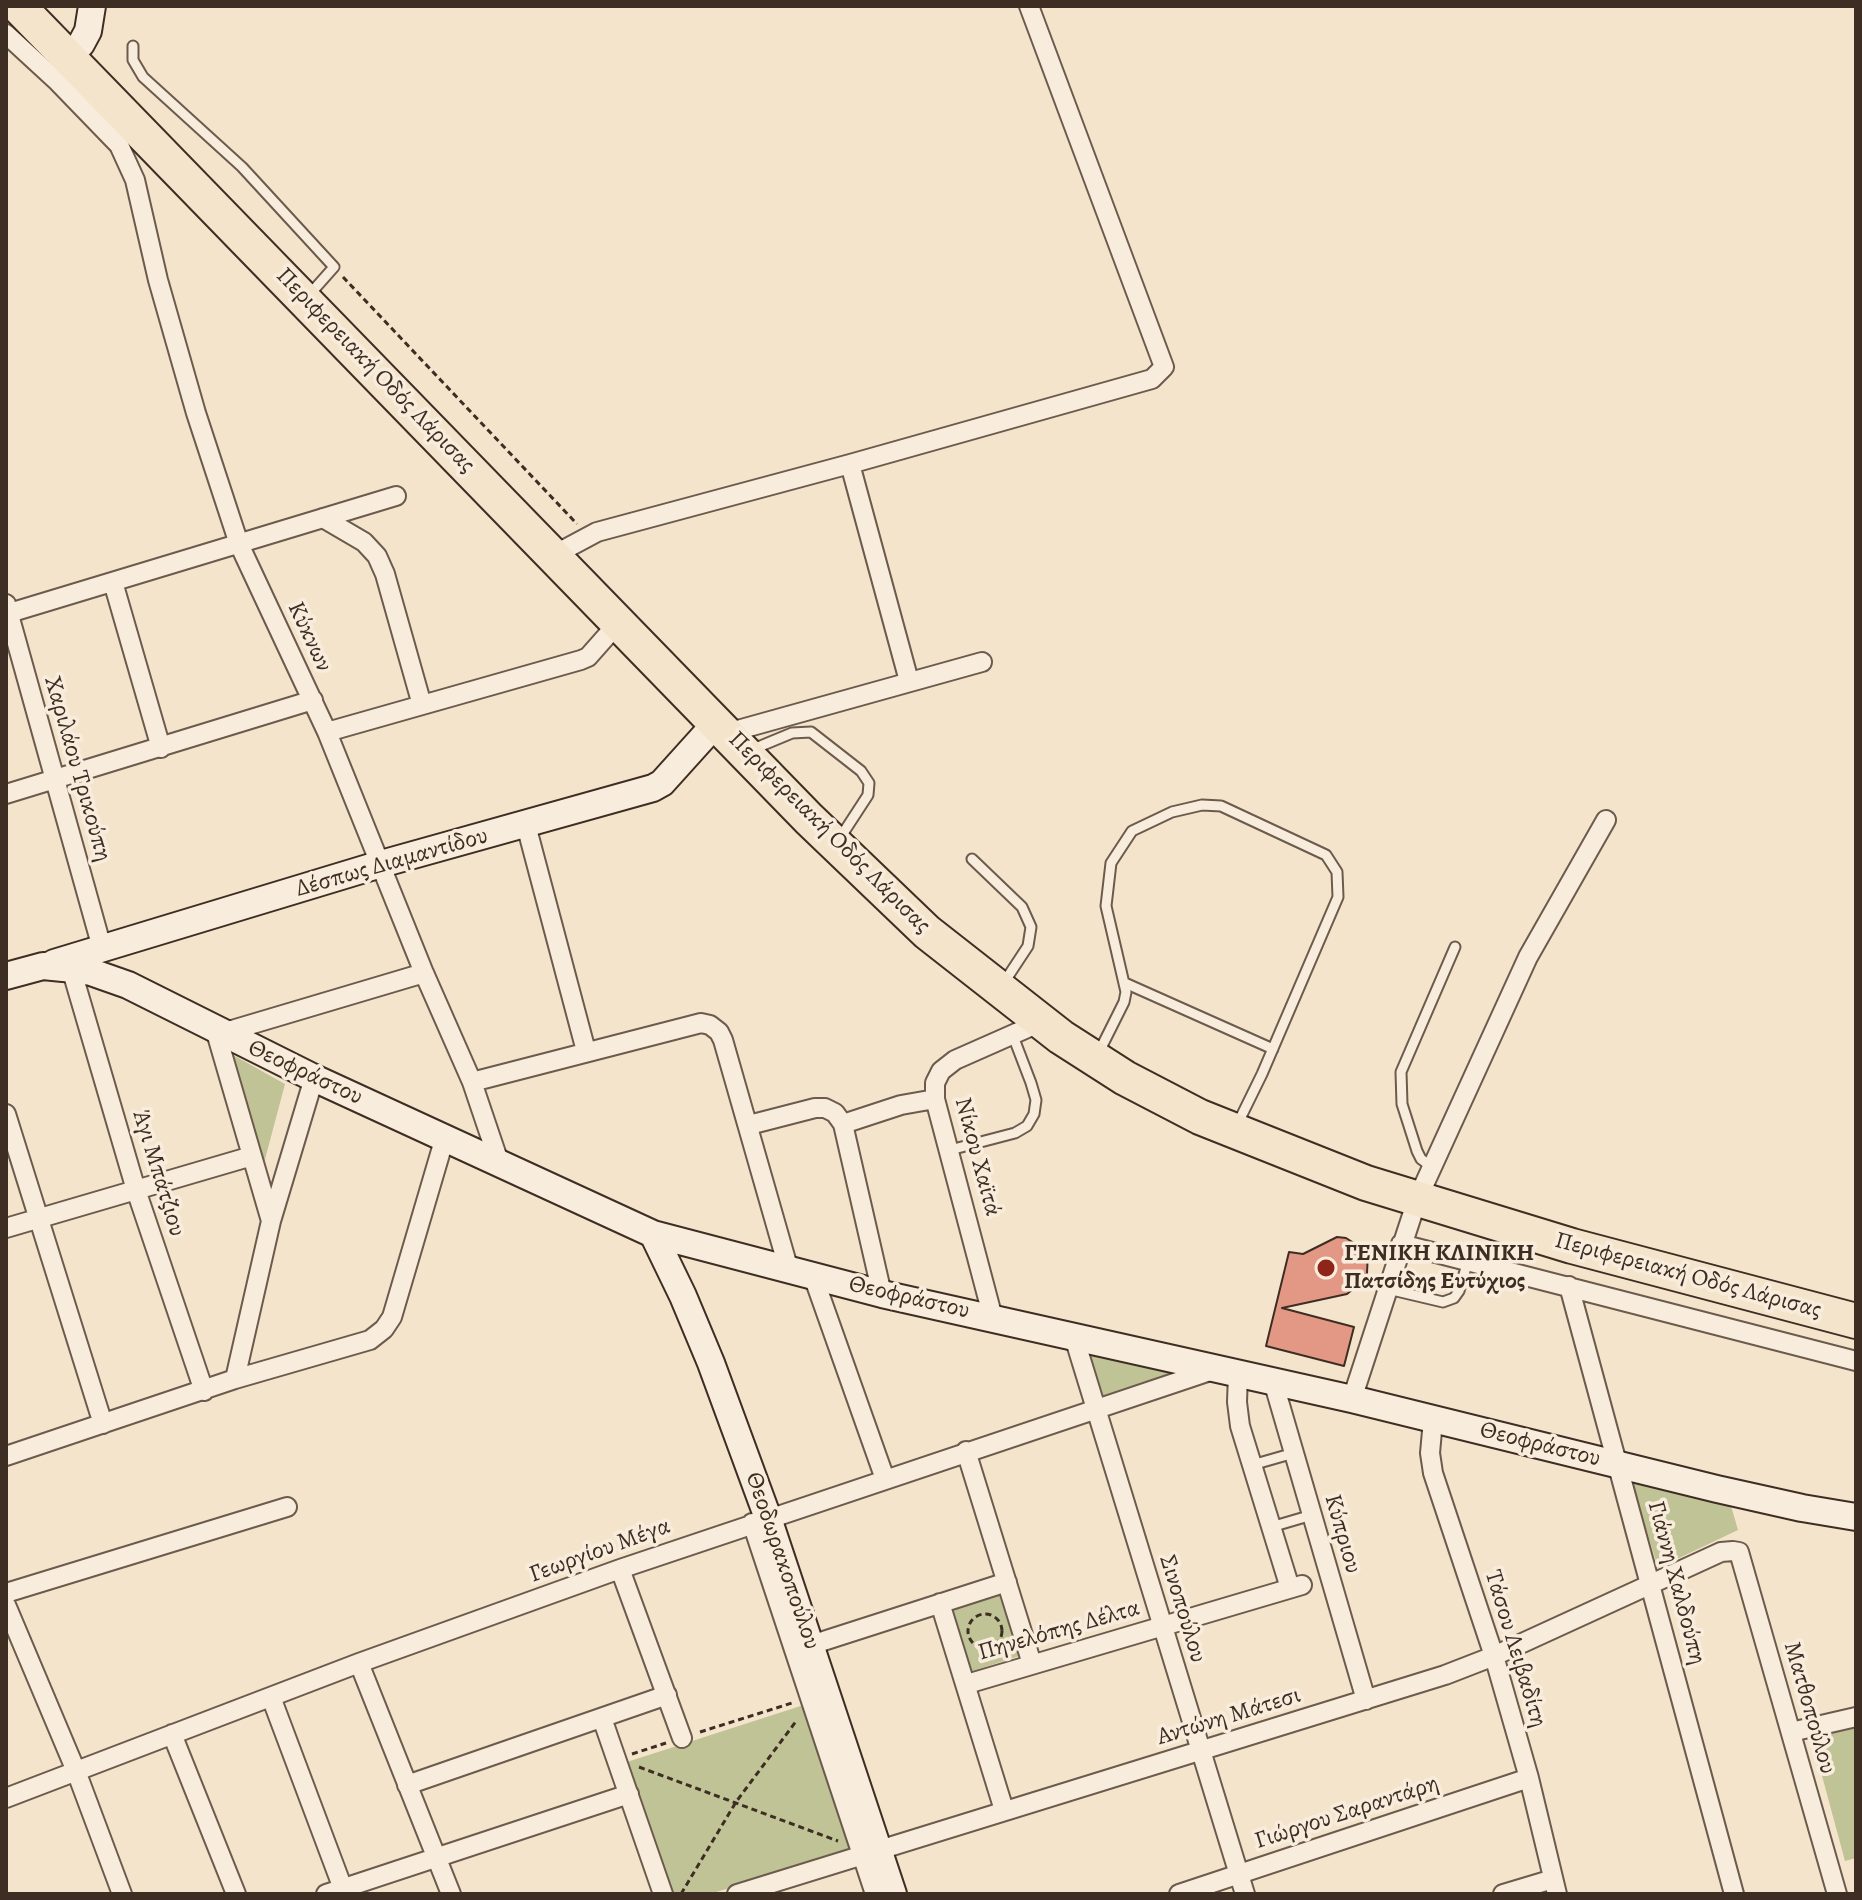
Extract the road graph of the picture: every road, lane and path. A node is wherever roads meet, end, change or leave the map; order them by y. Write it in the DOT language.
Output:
graph roads {
  1 [pos="18,6"];
  2 [pos="92,6"];
  3 [pos="1029,6"];
  4 [pos="6,34"];
  5 [pos="133,46"];
  6 [pos="68,56"];
  7 [pos="127,136"];
  8 [pos="334,267"];
  9 [pos="306,299"];
  10 [pos="850,464"];
  11 [pos="396,496"];
  12 [pos="323,518"];
  13 [pos="588,536"];
  14 [pos="239,544"];
  15 [pos="554,555"];
  16 [pos="113,582"];
  17 [pos="7,611"];
  18 [pos="619,622"];
  19 [pos="982,662"];
  20 [pos="909,681"];
  21 [pos="313,700"];
  22 [pos="422,705"];
  23 [pos="327,732"];
  24 [pos="730,736"];
  25 [pos="161,748"];
  26 [pos="55,779"];
  27 [pos="6,794"];
  28 [pos="1606,820"];
  29 [pos="526,825"];
  30 [pos="836,844"];
  31 [pos="972,859"];
  32 [pos="381,864"];
  33 [pos="1455,947"];
  34 [pos="102,948"];
  35 [pos="43,966"];
  36 [pos="71,968"];
  37 [pos="424,973"];
  38 [pos="6,976"];
  39 [pos="1125,983"];
  40 [pos="999,991"];
  41 [pos="1027,1029"];
  42 [pos="218,1031"];
  43 [pos="1273,1049"];
  44 [pos="586,1051"];
  45 [pos="1095,1060"];
  46 [pos="314,1078"];
  47 [pos="472,1082"];
  48 [pos="935,1099"];
  49 [pos="6,1114"];
  50 [pos="843,1124"];
  51 [pos="749,1125"];
  52 [pos="1234,1132"];
  53 [pos="445,1137"];
  54 [pos="950,1150"];
  55 [pos="252,1156"];
  56 [pos="499,1162"];
  57 [pos="1432,1167"];
  58 [pos="136,1190"];
  59 [pos="1417,1200"];
  60 [pos="39,1218"];
  61 [pos="271,1221"];
  62 [pos="6,1228"];
  63 [pos="653,1234"];
  64 [pos="1401,1244"];
  65 [pos="1468,1261"];
  66 [pos="800,1270"];
  67 [pos="1569,1286"];
  68 [pos="1387,1289"];
  69 [pos="882,1294"];
  70 [pos="993,1318"];
  71 [pos="1856,1321"];
  72 [pos="1074,1337"];
  73 [pos="1856,1361"];
  74 [pos="1228,1371"];
  75 [pos="235,1379"];
  76 [pos="1273,1381"];
  77 [pos="204,1391"];
  78 [pos="1352,1399"];
  79 [pos="1096,1409"];
  80 [pos="1433,1420"];
  81 [pos="103,1424"];
  82 [pos="966,1451"];
  83 [pos="1294,1453"];
  84 [pos="6,1456"];
  85 [pos="1618,1464"];
  86 [pos="1252,1465"];
  87 [pos="885,1479"];
  88 [pos="287,1507"];
  89 [pos="1312,1515"];
  90 [pos="1856,1517"];
  91 [pos="760,1520"];
  92 [pos="1271,1527"];
  93 [pos="1721,1552"];
  94 [pos="620,1569"];
  95 [pos="1007,1582"];
  96 [pos="1652,1584"];
  97 [pos="6,1593"];
  98 [pos="940,1603"];
  99 [pos="6,1605"];
  100 [pos="1163,1626"];
  101 [pos="811,1645"];
  102 [pos="979,1648"];
  103 [pos="1494,1656"];
  104 [pos="359,1663"];
  105 [pos="1032,1664"];
  106 [pos="967,1684"];
  107 [pos="667,1695"];
  108 [pos="271,1697"];
  109 [pos="811,1697"];
  110 [pos="1366,1700"];
  111 [pos="1856,1717"];
  112 [pos="602,1718"];
  113 [pos="1791,1732"];
  114 [pos="172,1734"];
  115 [pos="682,1738"];
  116 [pos="1201,1750"];
  117 [pos="617,1759"];
  118 [pos="76,1771"];
  119 [pos="1529,1778"];
  120 [pos="407,1785"];
  121 [pos="629,1794"];
  122 [pos="6,1798"];
  123 [pos="736,1802"];
  124 [pos="1004,1810"];
  125 [pos="870,1852"];
  126 [pos="435,1857"];
  127 [pos="1239,1874"];
  128 [pos="1555,1886"];
  129 [pos="338,1892"];
  130 [pos="122,1894"];
  131 [pos="236,1894"];
  132 [pos="451,1894"];
  133 [pos="663,1894"];
  134 [pos="681,1894"];
  135 [pos="737,1894"];
  136 [pos="875,1894"];
  137 [pos="893,1894"];
  138 [pos="1179,1894"];
  139 [pos="1245,1894"];
  140 [pos="1503,1894"];
  141 [pos="1734,1894"];
  142 [pos="1837,1894"];
  1 -- 6 [label="highway, Περιφερειακή Οδός Λάρισας"];
  2 -- 6 [label="street"];
  3 -- 10 [label="street"];
  4 -- 7 [label="street, Κύκνων"];
  5 -- 8 [label="lane"];
  6 -- 7 [label="highway, Περιφερειακή Οδός Λάρισας"];
  7 -- 9 [label="highway, Περιφερειακή Οδός Λάρισας"];
  7 -- 14 [label="street, Κύκνων"];
  8 -- 9 [label="lane"];
  8 -- 13 [label="path"];
  9 -- 15 [label="highway, Περιφερειακή Οδός Λάρισας"];
  10 -- 13 [label="street"];
  10 -- 20 [label="street"];
  11 -- 12 [label="street"];
  12 -- 14 [label="street"];
  12 -- 22 [label="street"];
  13 -- 15 [label="street"];
  14 -- 16 [label="street"];
  14 -- 21 [label="street, Κύκνων"];
  15 -- 18 [label="highway, Περιφερειακή Οδός Λάρισας"];
  16 -- 17 [label="street"];
  16 -- 25 [label="street"];
  17 -- 26 [label="street, Χαριλάου Τρικούπη"];
  18 -- 22 [label="street"];
  18 -- 24 [label="highway, Περιφερειακή Οδός Λάρισας"];
  19 -- 20 [label="street"];
  20 -- 24 [label="street"];
  21 -- 23 [label="street, Κύκνων"];
  21 -- 25 [label="street"];
  22 -- 23 [label="street"];
  23 -- 32 [label="street, Κύκνων"];
  24 -- 29 [label="street, Δέσπως Διαμαντίδου"];
  24 -- 30 [label="highway, Περιφερειακή Οδός Λάρισας"];
  24 -- 30 [label="lane"];
  25 -- 26 [label="street"];
  26 -- 27 [label="street"];
  26 -- 34 [label="street, Χαριλάου Τρικούπη"];
  28 -- 57 [label="street"];
  29 -- 32 [label="street, Δέσπως Διαμαντίδου"];
  29 -- 44 [label="street"];
  30 -- 40 [label="highway, Περιφερειακή Οδός Λάρισας"];
  31 -- 40 [label="lane"];
  32 -- 34 [label="street, Δέσπως Διαμαντίδου"];
  32 -- 37 [label="street, Κύκνων"];
  33 -- 57 [label="lane"];
  34 -- 35 [label="street, Δέσπως Διαμαντίδου"];
  35 -- 36 [label="street, Θεοφράστου"];
  35 -- 38 [label="street, Θεοφράστου"];
  36 -- 42 [label="street, Θεοφράστου"];
  36 -- 58 [label="street, Άγι Μπάτζιου"];
  37 -- 42 [label="street"];
  37 -- 47 [label="street, Κύκνων"];
  39 -- 43 [label="lane"];
  39 -- 43 [label="lane"];
  39 -- 45 [label="lane"];
  40 -- 41 [label="highway, Περιφερειακή Οδός Λάρισας"];
  41 -- 45 [label="highway, Περιφερειακή Οδός Λάρισας"];
  41 -- 48 [label="street, Νίκου Χαϊτά"];
  41 -- 54 [label="lane"];
  42 -- 46 [label="street, Θεοφράστου"];
  42 -- 55 [label="street"];
  43 -- 52 [label="lane"];
  44 -- 47 [label="street"];
  44 -- 51 [label="street"];
  45 -- 52 [label="highway, Περιφερειακή Οδός Λάρισας"];
  46 -- 53 [label="street, Θεοφράστου"];
  46 -- 61 [label="street"];
  47 -- 56 [label="street, Κύκνων"];
  48 -- 50 [label="street"];
  48 -- 54 [label="street, Νίκου Χαϊτά"];
  49 -- 60 [label="street"];
  50 -- 51 [label="street"];
  50 -- 69 [label="street"];
  51 -- 66 [label="street"];
  52 -- 59 [label="highway, Περιφερειακή Οδός Λάρισας"];
  53 -- 56 [label="street, Θεοφράστου"];
  53 -- 75 [label="street"];
  54 -- 70 [label="street, Νίκου Χαϊτά"];
  55 -- 58 [label="street"];
  55 -- 61 [label="street"];
  56 -- 63 [label="street, Θεοφράστου"];
  57 -- 59 [label="street"];
  58 -- 60 [label="street"];
  58 -- 77 [label="street, Άγι Μπάτζιου"];
  59 -- 64 [label="street"];
  59 -- 71 [label="highway, Περιφερειακή Οδός Λάρισας"];
  60 -- 62 [label="street"];
  60 -- 81 [label="street"];
  61 -- 75 [label="street"];
  63 -- 66 [label="street, Θεοφράστου"];
  63 -- 91 [label="street, Θεοδωρακοπούλου"];
  64 -- 65 [label="street"];
  64 -- 68 [label="street"];
  65 -- 67 [label="street"];
  65 -- 68 [label="lane"];
  66 -- 69 [label="street, Θεοφράστου"];
  66 -- 87 [label="street"];
  67 -- 73 [label="street"];
  67 -- 85 [label="street, Γιάννη Χαλδούπη"];
  68 -- 78 [label="street"];
  69 -- 70 [label="street, Θεοφράστου"];
  70 -- 72 [label="street, Θεοφράστου"];
  72 -- 74 [label="street, Θεοφράστου"];
  72 -- 79 [label="street, Σινοπούλου"];
  74 -- 76 [label="street, Θεοφράστου"];
  74 -- 79 [label="street, Γεωργίου Μέγα"];
  74 -- 86 [label="street"];
  75 -- 77 [label="street"];
  76 -- 78 [label="street, Θεοφράστου"];
  76 -- 83 [label="street, Κύπριου"];
  77 -- 81 [label="street"];
  78 -- 80 [label="street, Θεοφράστου"];
  79 -- 82 [label="street, Γεωργίου Μέγα"];
  79 -- 100 [label="street, Σινοπούλου"];
  80 -- 85 [label="street, Θεοφράστου"];
  80 -- 103 [label="street, Τάσου Λειβαδίτη"];
  81 -- 84 [label="street"];
  82 -- 87 [label="street, Γεωργίου Μέγα"];
  82 -- 95 [label="street"];
  83 -- 86 [label="lane"];
  83 -- 89 [label="street, Κύπριου"];
  85 -- 90 [label="street, Θεοφράστου"];
  85 -- 96 [label="street, Γιάννη Χαλδούπη"];
  86 -- 92 [label="street"];
  87 -- 91 [label="street, Γεωργίου Μέγα"];
  88 -- 97 [label="street"];
  89 -- 92 [label="lane"];
  89 -- 110 [label="street, Κύπριου"];
  91 -- 94 [label="street, Γεωργίου Μέγα"];
  91 -- 101 [label="street, Θεοδωρακοπούλου"];
  91 -- 109 [label="street"];
  92 -- 100 [label="street, Πηνελόπης Δέλτα"];
  93 -- 96 [label="street, Αντώνη Μάτεσι"];
  93 -- 113 [label="street, Ματθοπούλου"];
  94 -- 104 [label="street, Γεωργίου Μέγα"];
  94 -- 107 [label="street"];
  95 -- 98 [label="street"];
  95 -- 105 [label="street"];
  96 -- 103 [label="street, Αντώνη Μάτεσι"];
  96 -- 141 [label="street, Γιάννη Χαλδούπη"];
  98 -- 101 [label="street"];
  98 -- 106 [label="street"];
  99 -- 118 [label="street"];
  100 -- 105 [label="street, Πηνελόπης Δέλτα"];
  100 -- 116 [label="street, Σινοπούλου"];
  101 -- 125 [label="street, Θεοδωρακοπούλου"];
  102 -- 102 [label="path"];
  103 -- 110 [label="street, Αντώνη Μάτεσι"];
  103 -- 119 [label="street, Τάσου Λειβαδίτη"];
  104 -- 108 [label="street, Γεωργίου Μέγα"];
  104 -- 120 [label="street"];
  105 -- 106 [label="street, Πηνελόπης Δέλτα"];
  106 -- 124 [label="street"];
  107 -- 112 [label="street"];
  107 -- 115 [label="street"];
  108 -- 114 [label="street, Γεωργίου Μέγα"];
  108 -- 129 [label="street"];
  109 -- 115 [label="path"];
  109 -- 123 [label="path"];
  109 -- 125 [label="street"];
  110 -- 116 [label="street, Αντώνη Μάτεσι"];
  111 -- 113 [label="street"];
  112 -- 117 [label="street"];
  112 -- 120 [label="street"];
  113 -- 142 [label="street, Ματθοπούλου"];
  114 -- 118 [label="street, Γεωργίου Μέγα"];
  114 -- 131 [label="street"];
  115 -- 117 [label="path"];
  116 -- 124 [label="street, Αντώνη Μάτεσι"];
  116 -- 127 [label="street, Σινοπούλου"];
  117 -- 121 [label="street"];
  117 -- 123 [label="path"];
  118 -- 122 [label="street, Γεωργίου Μέγα"];
  118 -- 130 [label="street"];
  119 -- 127 [label="street, Γιώργου Σαραντάρη"];
  119 -- 128 [label="street, Τάσου Λειβαδίτη"];
  120 -- 126 [label="street"];
  121 -- 126 [label="street"];
  121 -- 133 [label="street"];
  123 -- 125 [label="path"];
  123 -- 134 [label="path"];
  124 -- 125 [label="street, Αντώνη Μάτεσι"];
  125 -- 135 [label="street, Αντώνη Μάτεσι"];
  125 -- 136 [label="street"];
  125 -- 137 [label="street, Θεοδωρακοπούλου"];
  126 -- 129 [label="street"];
  126 -- 132 [label="street"];
  127 -- 138 [label="street, Γιώργου Σαραντάρη"];
  127 -- 139 [label="street, Σινοπούλου"];
  128 -- 140 [label="street"];
}
